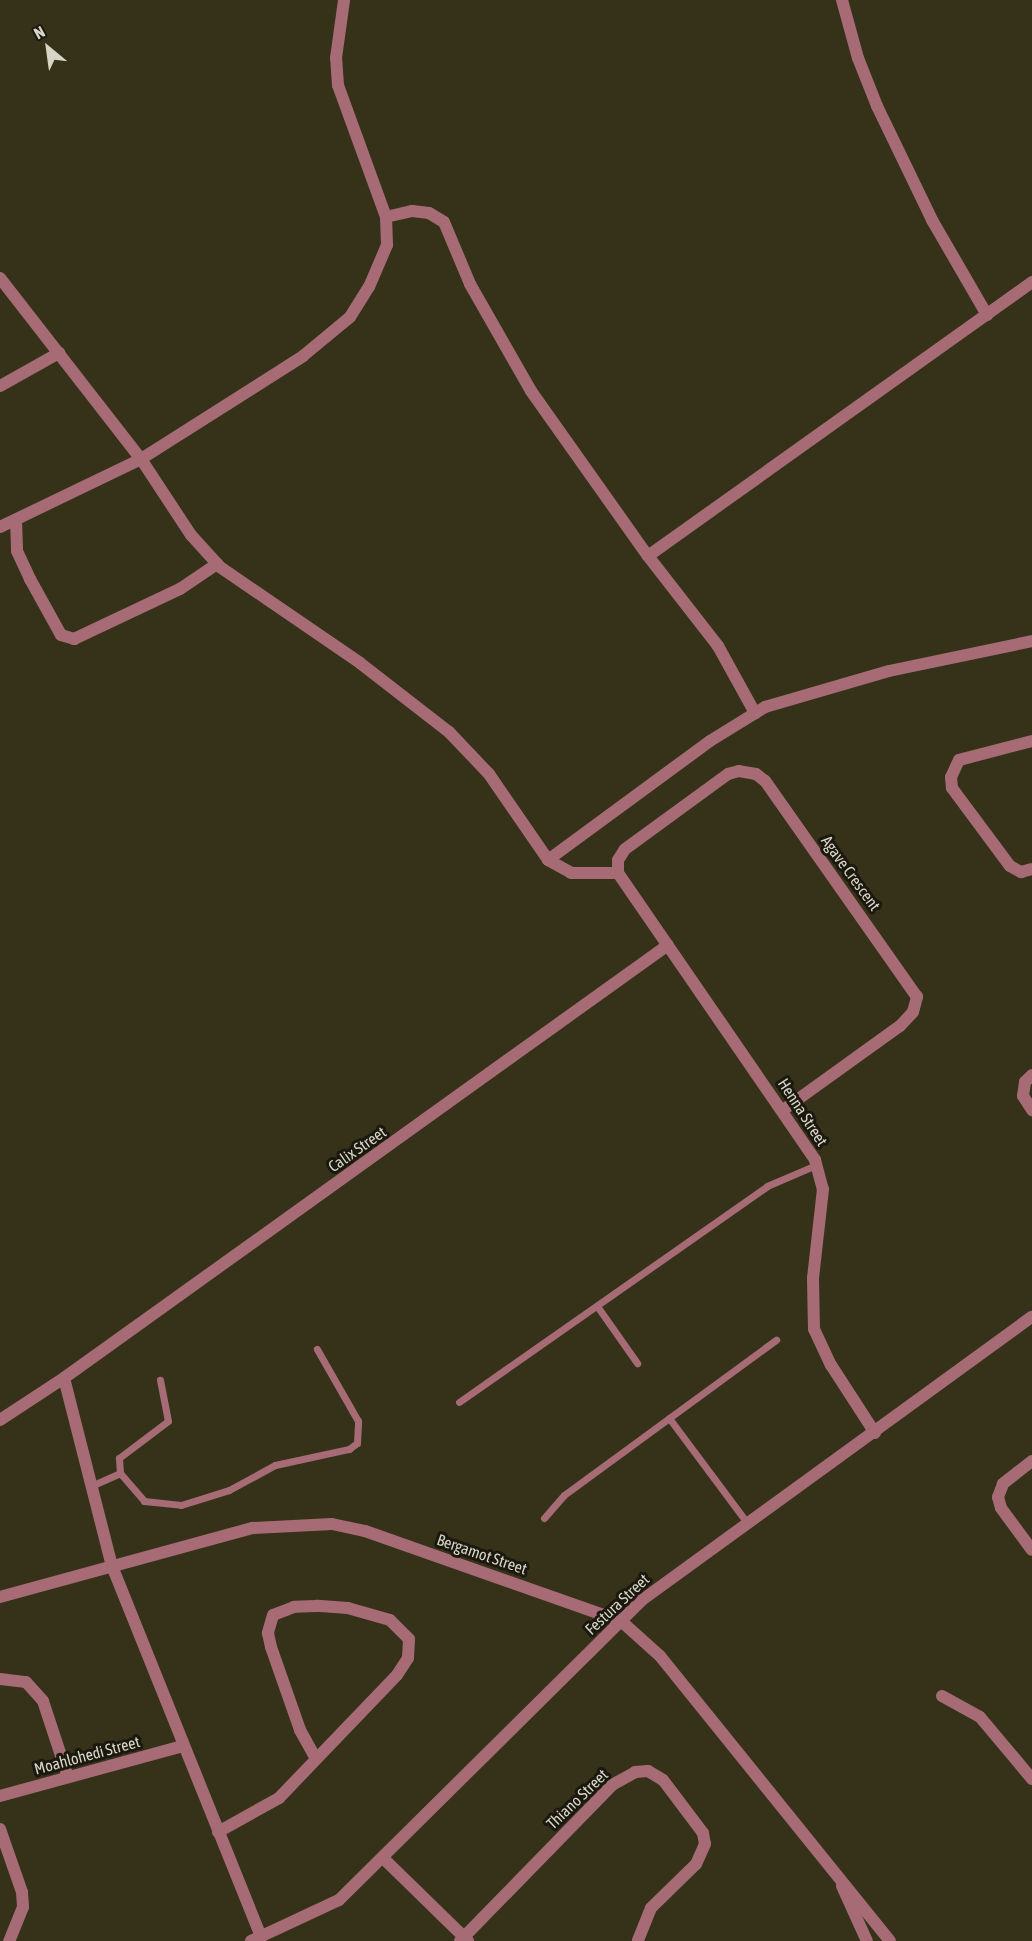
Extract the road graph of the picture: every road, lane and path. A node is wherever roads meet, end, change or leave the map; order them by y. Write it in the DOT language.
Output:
graph roads {
  1 [pos="344,0"];
  2 [pos="842,0"];
  3 [pos="386,217"];
  4 [pos="0,278"];
  5 [pos="1032,282"];
  6 [pos="987,315"];
  7 [pos="58,353"];
  8 [pos="0,386"];
  9 [pos="141,459"];
  10 [pos="16,520"];
  11 [pos="0,527"];
  12 [pos="648,556"];
  13 [pos="217,564"];
  14 [pos="1032,641"];
  15 [pos="754,713"];
  16 [pos="1032,741"];
  17 [pos="548,860"];
  18 [pos="1032,869"];
  19 [pos="618,873"];
  20 [pos="668,945"];
  21 [pos="1032,1075"];
  22 [pos="783,1110"];
  23 [pos="1032,1110"];
  24 [pos="816,1165"];
  25 [pos="597,1306"];
  26 [pos="1032,1317"];
  27 [pos="776,1340"];
  28 [pos="317,1349"];
  29 [pos="637,1364"];
  30 [pos="64,1378"];
  31 [pos="160,1380"];
  32 [pos="459,1402"];
  33 [pos="669,1418"];
  34 [pos="0,1420"];
  35 [pos="875,1433"];
  36 [pos="1032,1461"];
  37 [pos="120,1473"];
  38 [pos="91,1486"];
  39 [pos="544,1518"];
  40 [pos="748,1524"];
  41 [pos="1032,1550"];
  42 [pos="112,1566"];
  43 [pos="0,1597"];
  44 [pos="621,1621"];
  45 [pos="0,1679"];
  46 [pos="942,1696"];
  47 [pos="183,1746"];
  48 [pos="316,1759"];
  49 [pos="68,1777"];
  50 [pos="1032,1779"];
  51 [pos="0,1796"];
  52 [pos="0,1829"];
  53 [pos="218,1832"];
  54 [pos="383,1858"];
  55 [pos="839,1880"];
  56 [pos="256,1939"];
  57 [pos="464,1940"];
  58 [pos="9,1941"];
  59 [pos="638,1941"];
  60 [pos="867,1941"];
  61 [pos="890,1941"];
  1 -- 3 [label="street"];
  2 -- 6 [label="street"];
  3 -- 9 [label="street"];
  3 -- 12 [label="street"];
  4 -- 7 [label="street"];
  5 -- 6 [label="street"];
  6 -- 12 [label="street"];
  7 -- 8 [label="street"];
  7 -- 9 [label="street"];
  9 -- 10 [label="street"];
  9 -- 13 [label="street"];
  10 -- 11 [label="street"];
  10 -- 13 [label="street"];
  12 -- 15 [label="street"];
  13 -- 17 [label="street"];
  14 -- 15 [label="street"];
  15 -- 17 [label="street"];
  16 -- 18 [label="street"];
  17 -- 19 [label="street"];
  19 -- 20 [label="street, Henna Street"];
  19 -- 22 [label="street, Agave Crescent"];
  20 -- 22 [label="street, Henna Street"];
  20 -- 30 [label="street, Calix Street"];
  21 -- 23 [label="street"];
  22 -- 24 [label="street, Henna Street"];
  24 -- 25 [label="lane"];
  24 -- 35 [label="street, Henna Street"];
  25 -- 29 [label="lane"];
  25 -- 32 [label="lane"];
  26 -- 35 [label="street, Festura Street"];
  27 -- 33 [label="lane"];
  28 -- 37 [label="lane"];
  30 -- 34 [label="street, Calix Street"];
  30 -- 38 [label="street"];
  31 -- 37 [label="lane"];
  33 -- 39 [label="lane"];
  33 -- 40 [label="lane"];
  35 -- 40 [label="street, Festura Street"];
  36 -- 41 [label="street"];
  37 -- 38 [label="lane"];
  38 -- 42 [label="street"];
  40 -- 44 [label="street, Festura Street"];
  42 -- 43 [label="street, Bergamot Street"];
  42 -- 44 [label="street, Bergamot Street"];
  42 -- 47 [label="street"];
  44 -- 54 [label="street, Festura Street"];
  44 -- 55 [label="street, Bergamot Street"];
  45 -- 49 [label="street"];
  46 -- 50 [label="street"];
  47 -- 49 [label="street, Moahlohedi Street"];
  47 -- 53 [label="street"];
  48 -- 48 [label="street"];
  48 -- 53 [label="street"];
  49 -- 51 [label="street, Moahlohedi Street"];
  52 -- 58 [label="street"];
  53 -- 56 [label="street"];
  54 -- 56 [label="street, Festura Street"];
  54 -- 57 [label="street"];
  55 -- 60 [label="street, Bergamot Street"];
  55 -- 61 [label="street, Bergamot Street"];
  57 -- 59 [label="street, Thiano Street"];
}
